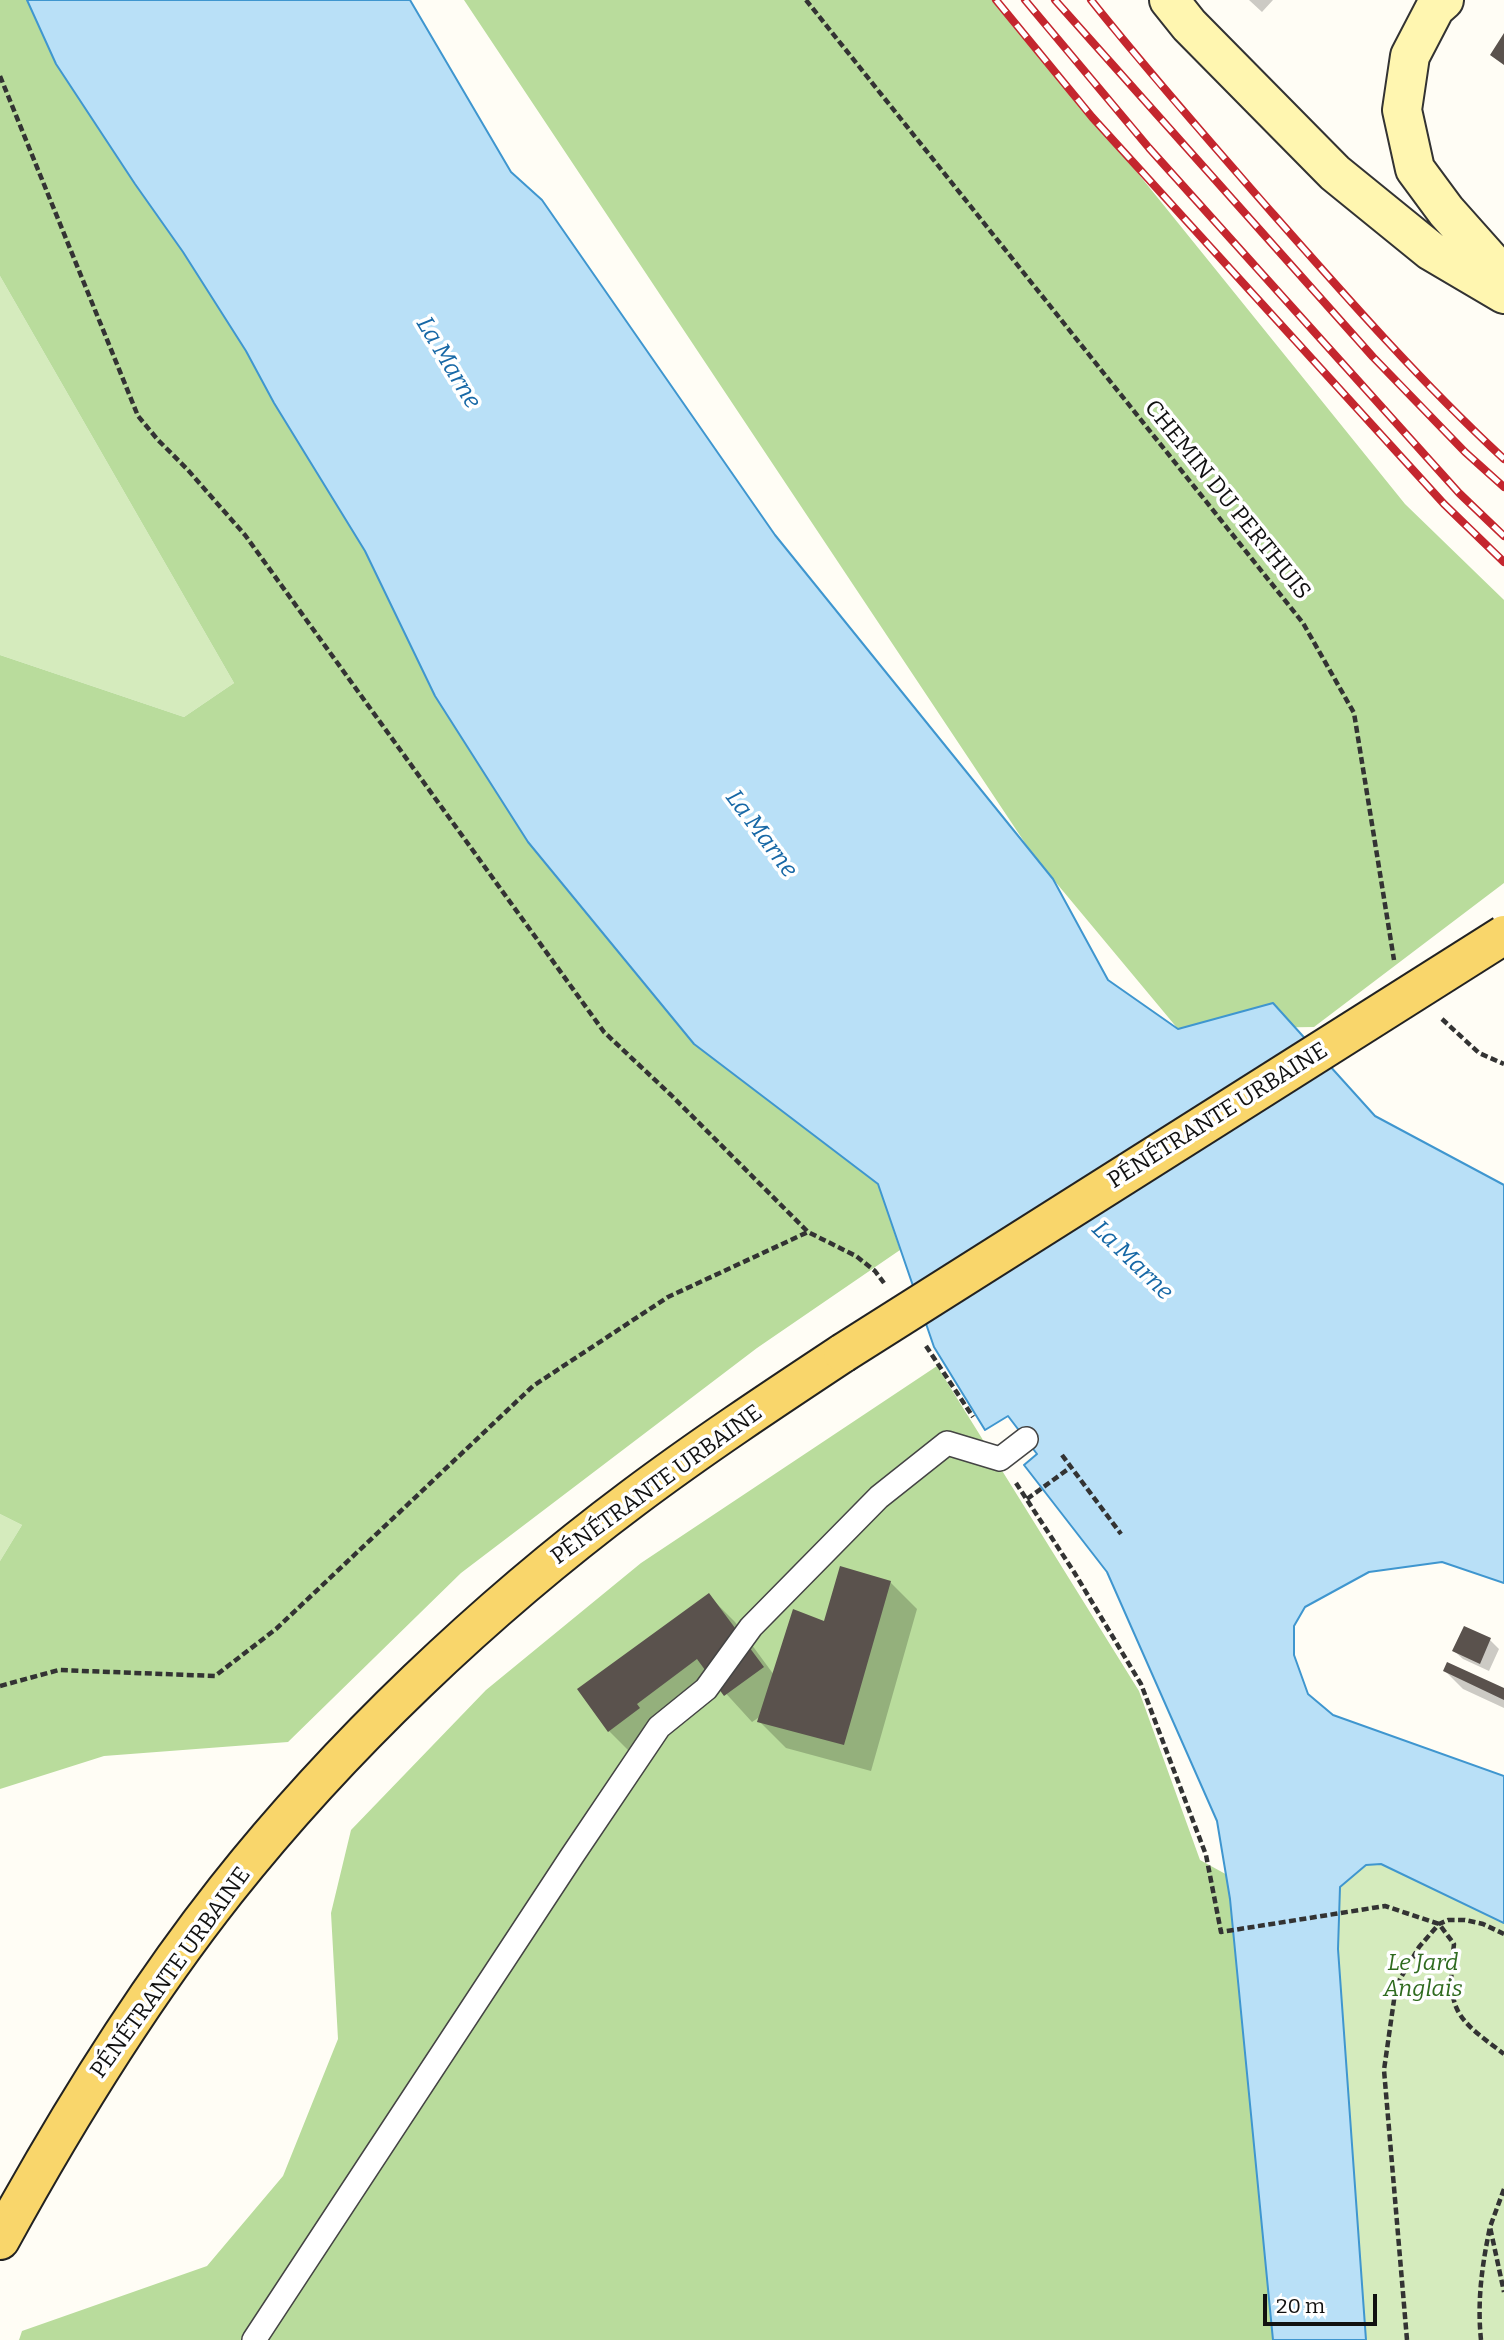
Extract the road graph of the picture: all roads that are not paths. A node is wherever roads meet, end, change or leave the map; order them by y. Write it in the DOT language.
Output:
graph roads {
  1 [pos="1169,0"];
  2 [pos="1444,0"];
  3 [pos="1504,276"];
  4 [pos="1504,294"];
  5 [pos="1504,935"];
  6 [pos="1026,1439"];
  7 [pos="0,2240"];
  8 [pos="254,2340"];
  1 -- 4 [label="street"];
  2 -- 3 [label="street"];
  5 -- 7 [label="main road, PÉNÉTRANTE URBAINE, bridge"];
  6 -- 8 [label="lane"];
}
